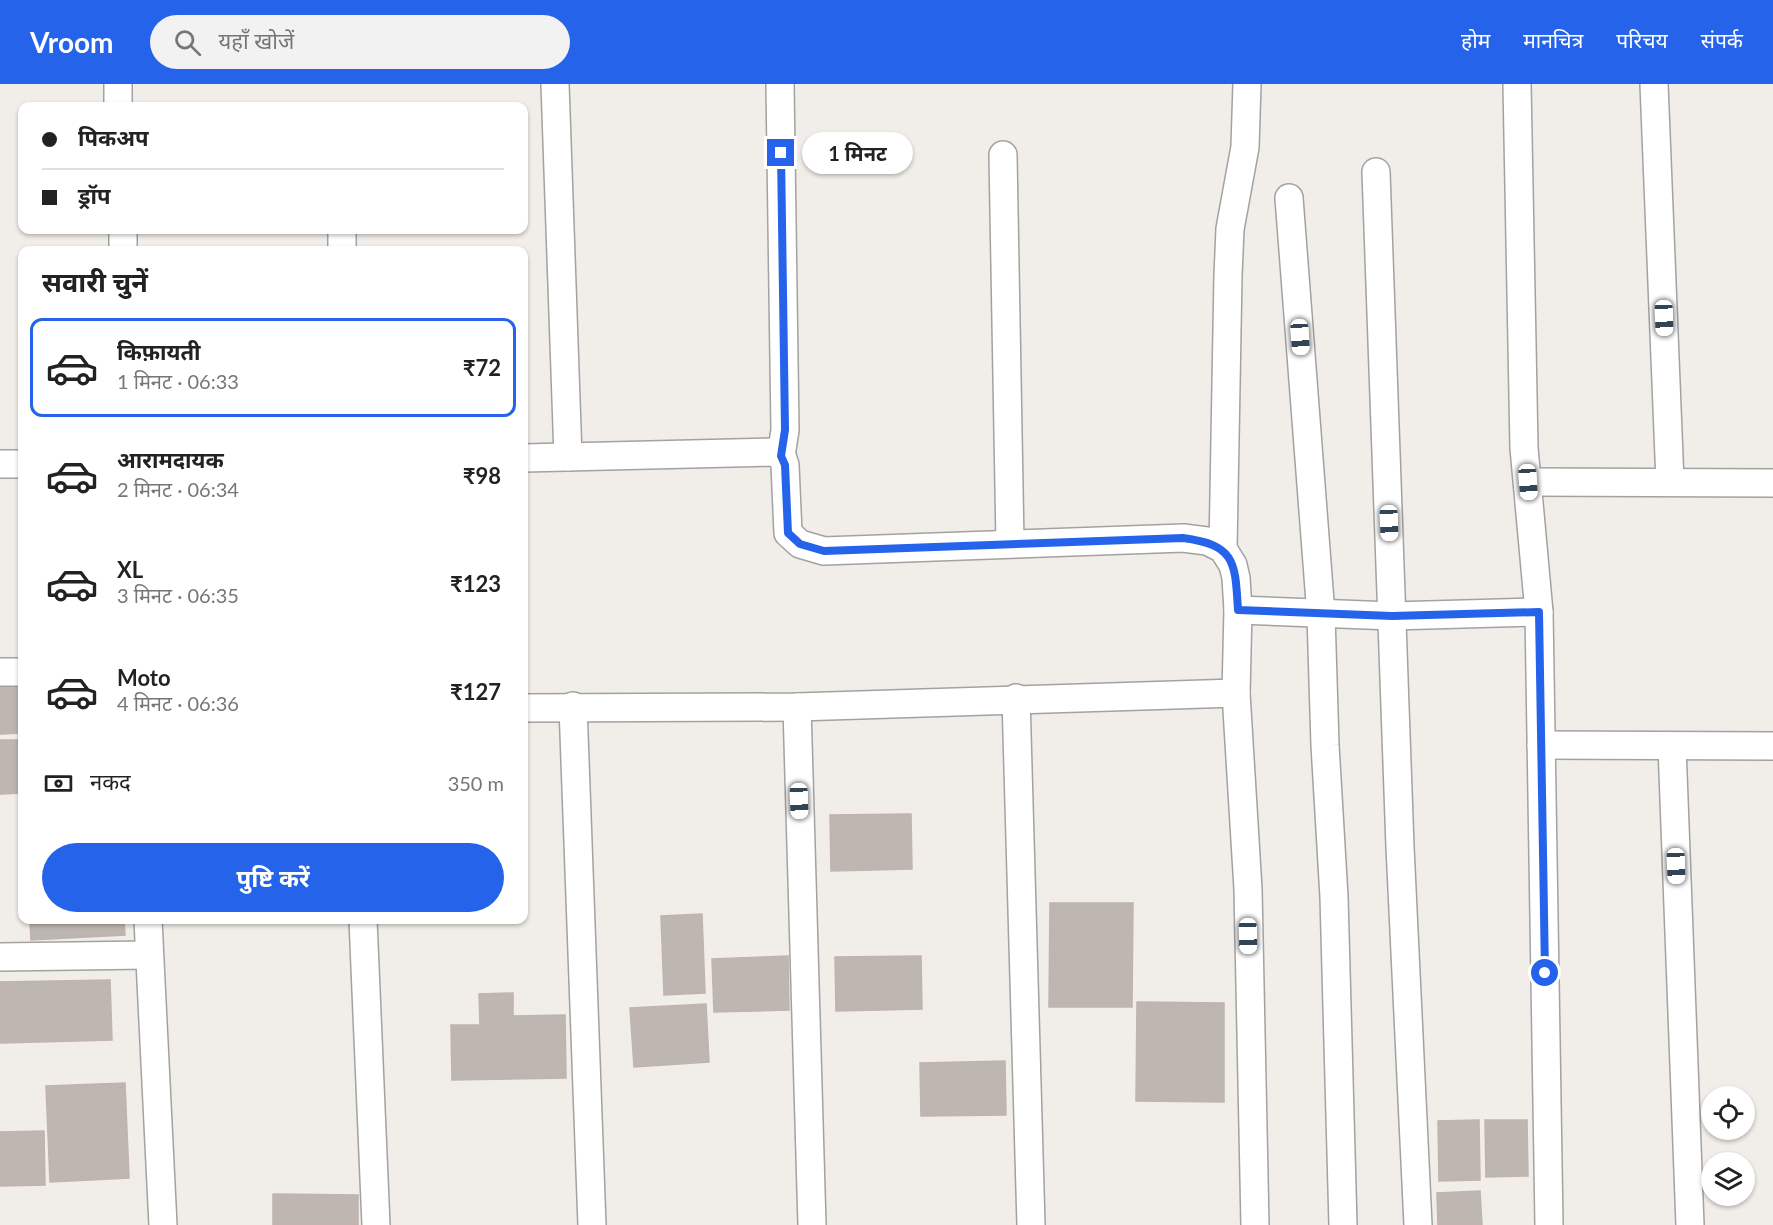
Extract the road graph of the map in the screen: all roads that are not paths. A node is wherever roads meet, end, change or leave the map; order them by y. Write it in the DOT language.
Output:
graph roads {
  1 [pos="117,84"];
  2 [pos="555,84"];
  3 [pos="780,84"];
  4 [pos="1247,84"];
  5 [pos="1517,84"];
  6 [pos="1654,84"];
  7 [pos="118,102"];
  8 [pos="1003,155"];
  9 [pos="1376,172"];
  10 [pos="1289,198"];
  11 [pos="568,456"];
  12 [pos="781,456"];
  13 [pos="528,458"];
  14 [pos="0,464"];
  15 [pos="18,464"];
  16 [pos="1528,482"];
  17 [pos="1670,482"];
  18 [pos="1773,483"];
  19 [pos="1010,543"];
  20 [pos="1223,549"];
  21 [pos="1238,610"];
  22 [pos="1539,612"];
  23 [pos="1321,615"];
  24 [pos="1392,616"];
  25 [pos="0,672"];
  26 [pos="18,672"];
  27 [pos="1236,693"];
  28 [pos="1016,698"];
  29 [pos="573,706"];
  30 [pos="797,707"];
  31 [pos="528,708"];
  32 [pos="1541,745"];
  33 [pos="1672,746"];
  34 [pos="1773,746"];
  35 [pos="148,924"];
  36 [pos="363,924"];
  37 [pos="148,954"];
  38 [pos="0,957"];
  39 [pos="163,1225"];
  40 [pos="376,1225"];
  41 [pos="592,1225"];
  42 [pos="812,1225"];
  43 [pos="1031,1225"];
  44 [pos="1255,1225"];
  45 [pos="1343,1225"];
  46 [pos="1418,1225"];
  47 [pos="1549,1225"];
  48 [pos="1690,1225"];
  1 -- 7 [label="street"];
  2 -- 11 [label="street"];
  3 -- 12 [label="street"];
  4 -- 20 [label="street"];
  5 -- 16 [label="street"];
  6 -- 17 [label="street"];
  8 -- 19 [label="street"];
  9 -- 24 [label="street"];
  10 -- 23 [label="street"];
  11 -- 12 [label="street"];
  11 -- 13 [label="street"];
  12 -- 19 [label="street"];
  14 -- 15 [label="street"];
  16 -- 17 [label="street"];
  16 -- 22 [label="street"];
  17 -- 18 [label="street"];
  19 -- 20 [label="street"];
  20 -- 21 [label="street"];
  21 -- 23 [label="street"];
  21 -- 27 [label="street"];
  22 -- 24 [label="street"];
  22 -- 32 [label="street"];
  23 -- 24 [label="street"];
  23 -- 45 [label="street"];
  24 -- 46 [label="street"];
  25 -- 26 [label="street"];
  27 -- 28 [label="street"];
  27 -- 44 [label="street"];
  28 -- 30 [label="street"];
  28 -- 43 [label="street"];
  29 -- 30 [label="street"];
  29 -- 31 [label="street"];
  29 -- 41 [label="street"];
  30 -- 42 [label="street"];
  32 -- 33 [label="street"];
  32 -- 47 [label="street"];
  33 -- 34 [label="street"];
  33 -- 48 [label="street"];
  35 -- 37 [label="street"];
  36 -- 40 [label="street"];
  37 -- 38 [label="street"];
  37 -- 39 [label="street"];
}
